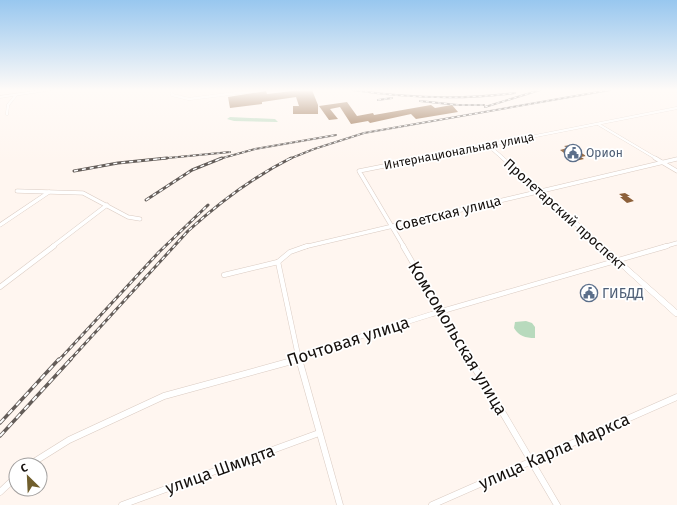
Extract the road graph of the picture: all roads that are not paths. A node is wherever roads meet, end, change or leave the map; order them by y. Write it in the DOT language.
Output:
graph roads {
  1 [pos="650,114"];
  2 [pos="598,124"];
  3 [pos="488,146"];
  4 [pos="677,159"];
  5 [pos="663,162"];
  6 [pos="359,171"];
  7 [pos="677,171"];
  8 [pos="540,190"];
  9 [pos="17,191"];
  10 [pos="50,191"];
  11 [pos="107,205"];
  12 [pos="140,219"];
  13 [pos="0,225"];
  14 [pos="392,227"];
  15 [pos="677,243"];
  16 [pos="617,260"];
  17 [pos="278,262"];
  18 [pos="224,274"];
  19 [pos="0,287"];
  20 [pos="441,311"];
  21 [pos="677,314"];
  22 [pos="299,359"];
  23 [pos="677,397"];
  24 [pos="319,433"];
  25 [pos="42,457"];
  26 [pos="530,461"];
  27 [pos="8,484"];
  28 [pos="0,492"];
  29 [pos="122,505"];
  30 [pos="340,505"];
  31 [pos="432,505"];
  32 [pos="557,505"];
  1 -- 2 [label="street, Интернациональная улица"];
  2 -- 3 [label="street, Интернациональная улица"];
  2 -- 5 [label="street"];
  3 -- 6 [label="street, Интернациональная улица"];
  3 -- 8 [label="street, Пролетарский проспект"];
  4 -- 5 [label="street, Советская улица"];
  5 -- 7 [label="street"];
  5 -- 8 [label="street, Советская улица"];
  6 -- 14 [label="street, Комсомольская улица"];
  8 -- 14 [label="street, Советская улица"];
  8 -- 16 [label="street, Пролетарский проспект"];
  9 -- 10 [label="street"];
  10 -- 11 [label="street"];
  10 -- 13 [label="street"];
  11 -- 12 [label="street"];
  11 -- 19 [label="street"];
  14 -- 17 [label="street, Советская улица"];
  14 -- 20 [label="street, Комсомольская улица"];
  15 -- 16 [label="street, Почтовая улица"];
  16 -- 20 [label="street, Почтовая улица"];
  16 -- 21 [label="street, Пролетарский проспект"];
  17 -- 18 [label="street, Советская улица"];
  17 -- 22 [label="street"];
  20 -- 22 [label="street, Почтовая улица"];
  20 -- 26 [label="street, Комсомольская улица"];
  22 -- 24 [label="street"];
  22 -- 25 [label="street, Почтовая улица"];
  23 -- 26 [label="street, улица Карла Маркса"];
  24 -- 29 [label="street, улица Шмидта"];
  24 -- 30 [label="street"];
  26 -- 31 [label="street, улица Карла Маркса"];
  26 -- 32 [label="street, Комсомольская улица"];
  27 -- 28 [label="street"];
}
